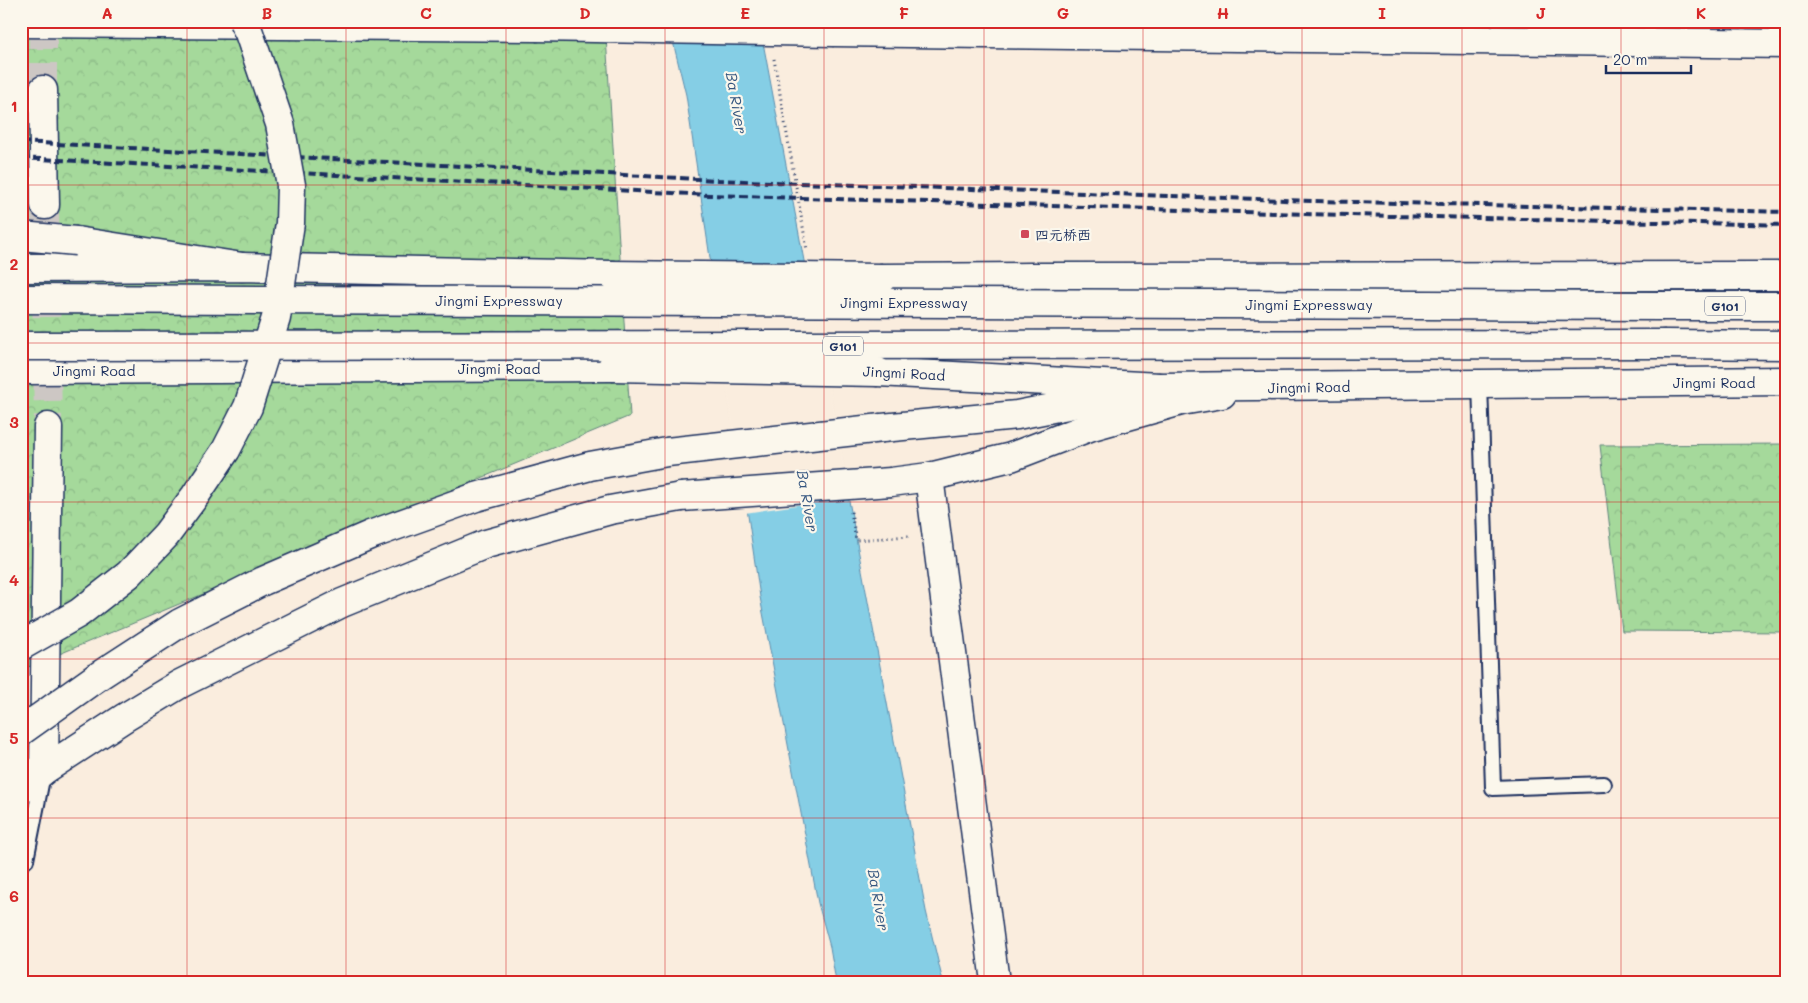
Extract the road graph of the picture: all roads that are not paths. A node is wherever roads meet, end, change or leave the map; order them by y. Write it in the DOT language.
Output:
graph roads {
  1 [pos="243,21"];
  2 [pos="21,23"];
  3 [pos="1787,44"];
  4 [pos="43,90"];
  5 [pos="45,204"];
  6 [pos="21,236"];
  7 [pos="242,267"];
  8 [pos="21,268"];
  9 [pos="1787,276"];
  10 [pos="21,299"];
  11 [pos="1787,306"];
  12 [pos="1787,345"];
  13 [pos="21,346"];
  14 [pos="21,370"];
  15 [pos="1787,381"];
  16 [pos="1480,383"];
  17 [pos="1159,387"];
  18 [pos="1259,388"];
  19 [pos="48,427"];
  20 [pos="929,477"];
  21 [pos="21,646"];
  22 [pos="21,731"];
  23 [pos="44,770"];
  24 [pos="1604,784"];
  25 [pos="21,790"];
  26 [pos="21,864"];
  27 [pos="995,982"];
  1 -- 21 [label="main road, bridge"];
  2 -- 3 [label="main road, bridge"];
  4 -- 5 [label="main road"];
  6 -- 7 [label="main road, bridge"];
  7 -- 8 [label="main road"];
  7 -- 9 [label="main road, bridge"];
  10 -- 11 [label="main road, Jingmi Expressway / G101, bridge"];
  12 -- 13 [label="main road, G101, bridge"];
  14 -- 17 [label="main road, Jingmi Road, bridge"];
  15 -- 16 [label="main road, Jingmi Road"];
  16 -- 18 [label="main road, Jingmi Road"];
  16 -- 24 [label="lane"];
  17 -- 18 [label="main road, Jingmi Road"];
  17 -- 22 [label="main road, bridge"];
  18 -- 20 [label="main road"];
  19 -- 23 [label="main road"];
  20 -- 23 [label="main road, bridge"];
  20 -- 27 [label="main road"];
  23 -- 25 [label="main road"];
  23 -- 26 [label="lane"];
}
